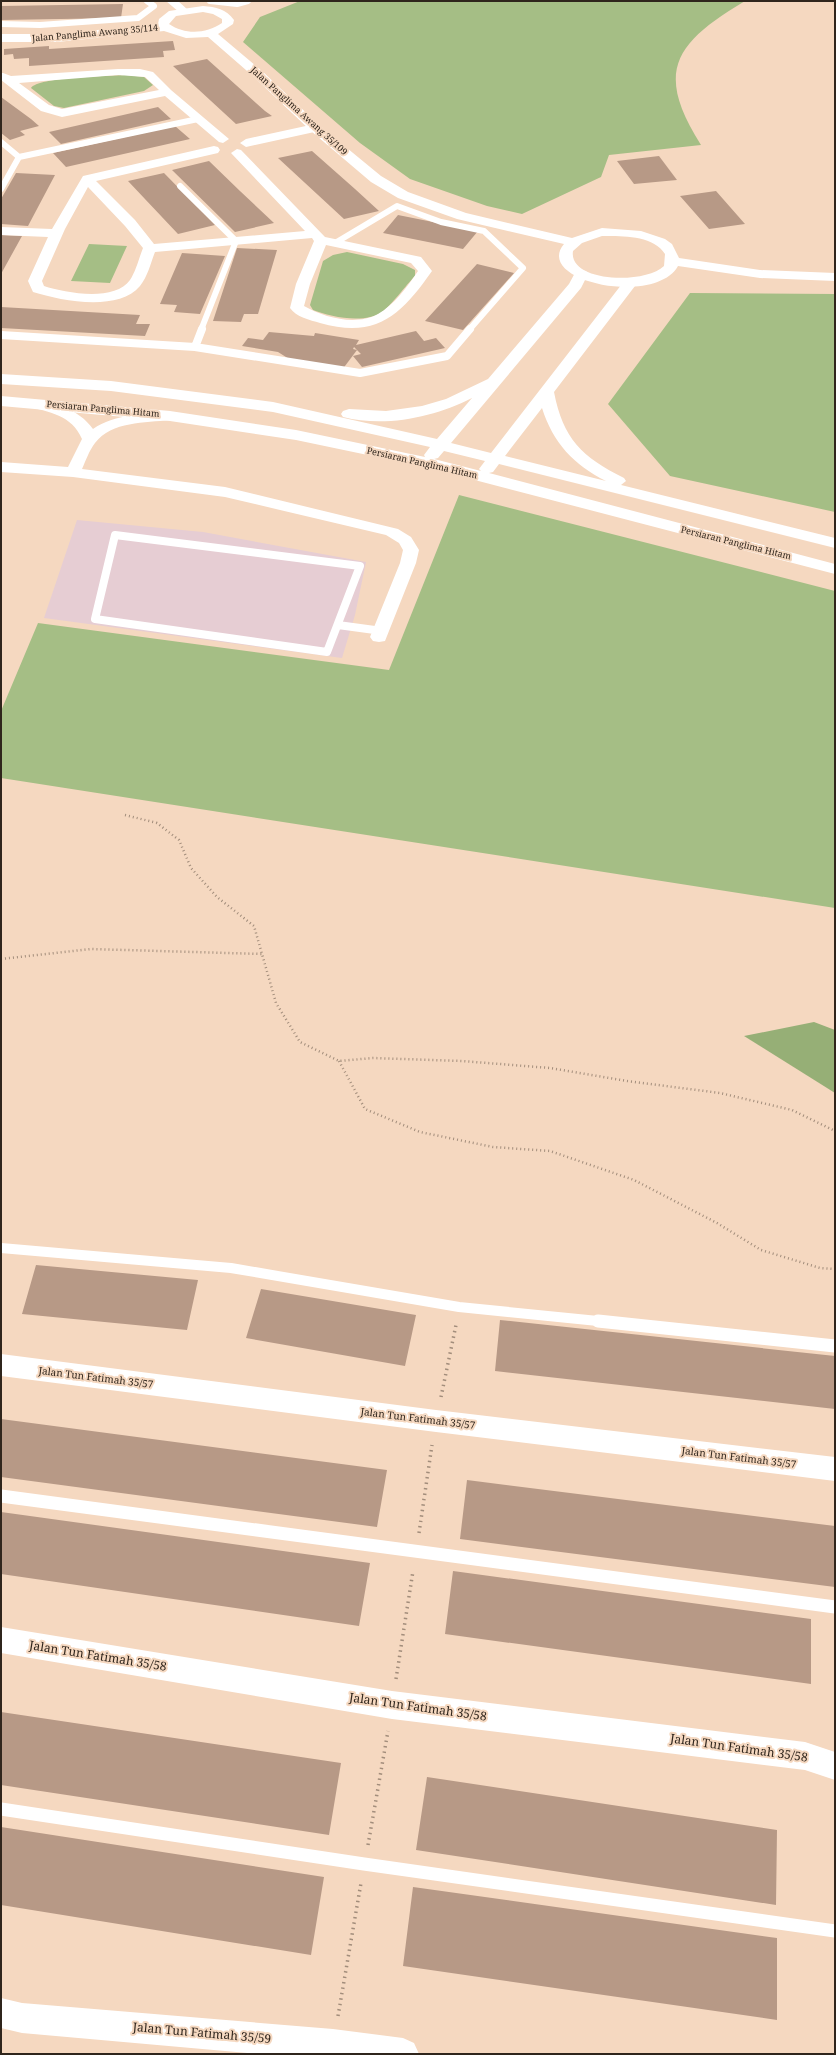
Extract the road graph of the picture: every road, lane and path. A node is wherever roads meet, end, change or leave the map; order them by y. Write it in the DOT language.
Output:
graph roads {
  1 [pos="147,1"];
  2 [pos="171,1"];
  3 [pos="210,1"];
  4 [pos="248,1"];
  5 [pos="182,10"];
  6 [pos="1,24"];
  7 [pos="165,27"];
  8 [pos="210,33"];
  9 [pos="1,38"];
  10 [pos="4,79"];
  11 [pos="167,92"];
  12 [pos="198,119"];
  13 [pos="315,128"];
  14 [pos="223,139"];
  15 [pos="1,142"];
  16 [pos="246,143"];
  17 [pos="214,150"];
  18 [pos="237,153"];
  19 [pos="19,157"];
  20 [pos="87,179"];
  21 [pos="180,186"];
  22 [pos="1,189"];
  23 [pos="111,204"];
  24 [pos="70,205"];
  25 [pos="1,231"];
  26 [pos="56,233"];
  27 [pos="318,237"];
  28 [pos="236,240"];
  29 [pos="574,242"];
  30 [pos="335,243"];
  31 [pos="150,248"];
  32 [pos="673,261"];
  33 [pos="581,274"];
  34 [pos="835,277"];
  35 [pos="630,283"];
  36 [pos="1,335"];
  37 [pos="195,348"];
  38 [pos="1,379"];
  39 [pos="496,379"];
  40 [pos="546,392"];
  41 [pos="1,401"];
  42 [pos="28,402"];
  43 [pos="273,407"];
  44 [pos="170,416"];
  45 [pos="90,439"];
  46 [pos="440,446"];
  47 [pos="494,459"];
  48 [pos="426,462"];
  49 [pos="1,467"];
  50 [pos="73,472"];
  51 [pos="481,476"];
  52 [pos="656,498"];
  53 [pos="835,543"];
  54 [pos="835,569"];
  55 [pos="338,625"];
  56 [pos="380,634"];
  57 [pos="125,815"];
  58 [pos="262,954"];
  59 [pos="1,959"];
  60 [pos="339,1061"];
  61 [pos="835,1131"];
  62 [pos="1,1248"];
  63 [pos="835,1269"];
  64 [pos="459,1307"];
  65 [pos="835,1346"];
  66 [pos="1,1365"];
  67 [pos="436,1421"];
  68 [pos="835,1469"];
  69 [pos="1,1496"];
  70 [pos="416,1552"];
  71 [pos="835,1607"];
  72 [pos="1,1640"];
  73 [pos="392,1705"];
  74 [pos="835,1766"];
  75 [pos="1,1809"];
  76 [pos="835,1931"];
  77 [pos="1,2013"];
  78 [pos="403,2054"];
  1 -- 6 [label="lane"];
  2 -- 5 [label="street"];
  3 -- 4 [label="lane"];
  5 -- 7 [label="main road"];
  5 -- 8 [label="main road"];
  7 -- 8 [label="main road"];
  7 -- 9 [label="main road, Jalan Panglima Awang 35/114"];
  8 -- 13 [label="main road, Jalan Panglima Awang 35/109"];
  10 -- 11 [label="street"];
  10 -- 11 [label="street"];
  11 -- 12 [label="street"];
  12 -- 14 [label="street"];
  12 -- 19 [label="lane"];
  13 -- 16 [label="street"];
  13 -- 29 [label="main road, Jalan Panglima Awang 35/109"];
  14 -- 16 [label="street"];
  14 -- 17 [label="street"];
  15 -- 19 [label="lane"];
  16 -- 18 [label="street"];
  17 -- 18 [label="street"];
  17 -- 20 [label="street"];
  18 -- 27 [label="street"];
  19 -- 22 [label="lane"];
  20 -- 23 [label="street"];
  20 -- 24 [label="street"];
  21 -- 28 [label="lane"];
  23 -- 24 [label="street"];
  23 -- 31 [label="street"];
  24 -- 26 [label="street"];
  25 -- 26 [label="street"];
  26 -- 31 [label="street"];
  27 -- 28 [label="street"];
  27 -- 30 [label="street"];
  27 -- 30 [label="street"];
  28 -- 31 [label="street"];
  28 -- 37 [label="lane"];
  29 -- 32 [label="main road"];
  29 -- 33 [label="main road"];
  30 -- 37 [label="lane"];
  32 -- 34 [label="main road"];
  32 -- 35 [label="main road"];
  33 -- 35 [label="main road"];
  33 -- 39 [label="main road"];
  35 -- 40 [label="main road"];
  36 -- 37 [label="lane"];
  38 -- 43 [label="main road"];
  39 -- 43 [label="main road"];
  39 -- 46 [label="main road"];
  40 -- 47 [label="main road"];
  40 -- 52 [label="main road"];
  41 -- 42 [label="main road, Persiaran Panglima Hitam"];
  42 -- 44 [label="main road, Persiaran Panglima Hitam"];
  42 -- 45 [label="street"];
  43 -- 46 [label="main road"];
  44 -- 45 [label="street"];
  44 -- 48 [label="main road, Persiaran Panglima Hitam"];
  45 -- 50 [label="street"];
  46 -- 47 [label="main road"];
  46 -- 48 [label="main road"];
  47 -- 51 [label="main road"];
  47 -- 52 [label="main road"];
  48 -- 51 [label="main road, Persiaran Panglima Hitam"];
  49 -- 50 [label="street"];
  50 -- 56 [label="street"];
  51 -- 54 [label="main road, Persiaran Panglima Hitam"];
  52 -- 53 [label="main road"];
  55 -- 55 [label="lane"];
  55 -- 56 [label="lane"];
  57 -- 58 [label="path"];
  58 -- 59 [label="path"];
  58 -- 60 [label="path"];
  60 -- 61 [label="path"];
  60 -- 63 [label="path"];
  62 -- 64 [label="lane"];
  64 -- 65 [label="lane"];
  64 -- 67 [label="path"];
  66 -- 67 [label="street, Jalan Tun Fatimah 35/57"];
  67 -- 68 [label="street, Jalan Tun Fatimah 35/57"];
  67 -- 70 [label="path"];
  69 -- 70 [label="lane"];
  70 -- 71 [label="lane"];
  70 -- 73 [label="path"];
  72 -- 73 [label="street, Jalan Tun Fatimah 35/58"];
  73 -- 74 [label="street, Jalan Tun Fatimah 35/58"];
  75 -- 76 [label="lane"];
  77 -- 78 [label="street, Jalan Tun Fatimah 35/59"];
}
